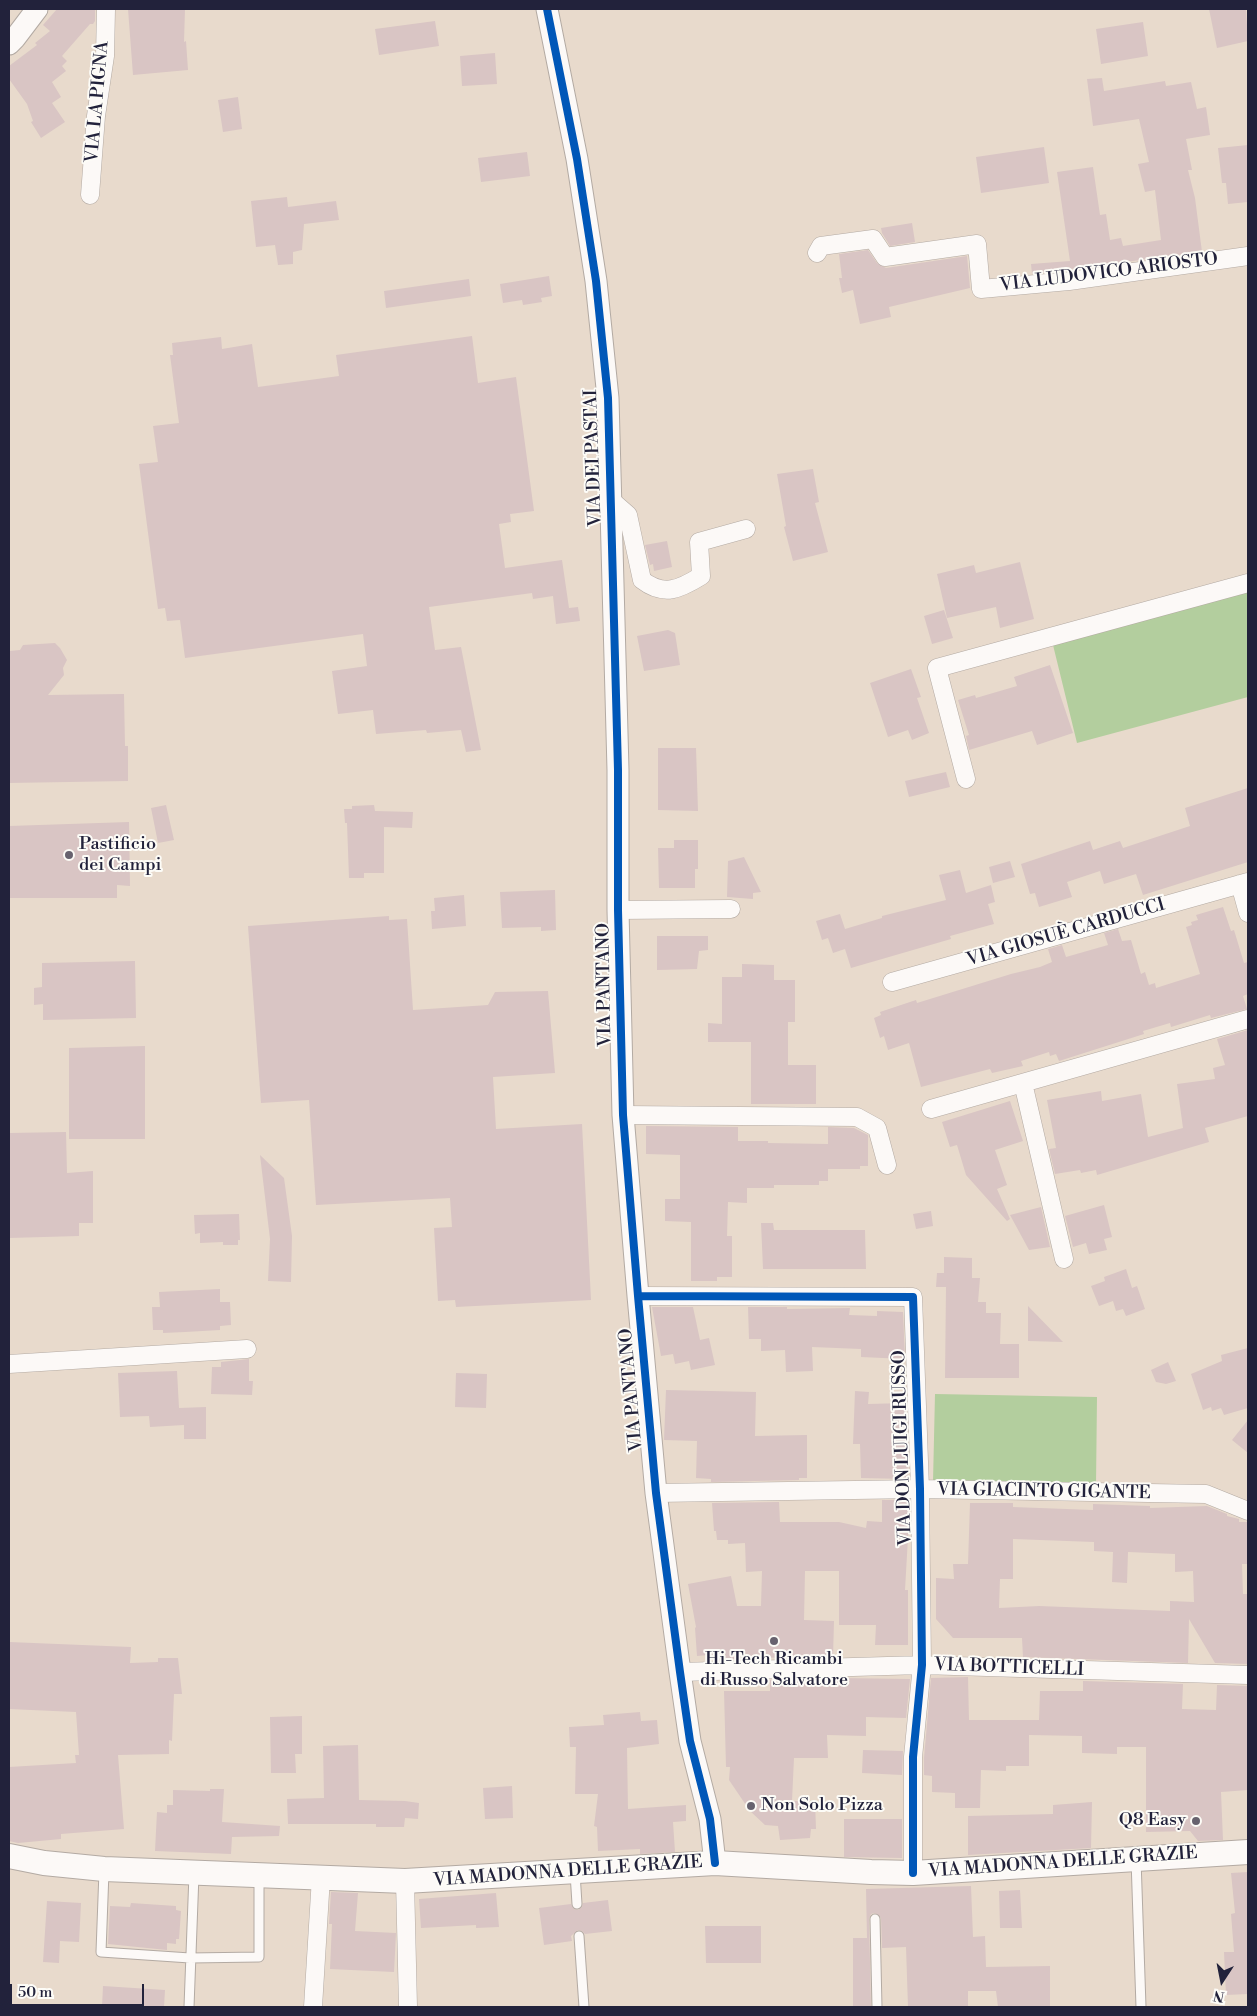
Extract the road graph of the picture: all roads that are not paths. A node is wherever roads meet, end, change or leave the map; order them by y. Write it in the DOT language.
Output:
graph roads {
  1 [pos="37,9"];
  2 [pos="106,9"];
  3 [pos="547,9"];
  4 [pos="9,44"];
  5 [pos="90,195"];
  6 [pos="816,253"];
  7 [pos="1248,256"];
  8 [pos="612,501"];
  9 [pos="746,529"];
  10 [pos="1248,583"];
  11 [pos="966,779"];
  12 [pos="1244,883"];
  13 [pos="731,908"];
  14 [pos="618,910"];
  15 [pos="1248,913"];
  16 [pos="892,982"];
  17 [pos="1248,1019"];
  18 [pos="1023,1083"];
  19 [pos="931,1109"];
  20 [pos="623,1115"];
  21 [pos="887,1165"];
  22 [pos="1064,1260"];
  23 [pos="638,1296"];
  24 [pos="247,1350"];
  25 [pos="9,1364"];
  26 [pos="920,1490"];
  27 [pos="656,1493"];
  28 [pos="1248,1512"];
  29 [pos="922,1665"];
  30 [pos="680,1672"];
  31 [pos="1248,1675"];
  32 [pos="1248,1852"];
  33 [pos="9,1856"];
  34 [pos="1136,1858"];
  35 [pos="715,1863"];
  36 [pos="104,1869"];
  37 [pos="574,1870"];
  38 [pos="194,1872"];
  39 [pos="913,1873"];
  40 [pos="259,1875"];
  41 [pos="321,1877"];
  42 [pos="406,1881"];
  43 [pos="577,1904"];
  44 [pos="875,1919"];
  45 [pos="578,1936"];
  46 [pos="190,1958"];
  47 [pos="189,2007"];
  48 [pos="314,2007"];
  49 [pos="408,2007"];
  50 [pos="584,2007"];
  51 [pos="877,2007"];
  52 [pos="1141,2007"];
  1 -- 4 [label="street"];
  2 -- 5 [label="street, VIA LA PIGNA"];
  3 -- 8 [label="street, VIA DEI PASTAI"];
  6 -- 7 [label="street, VIA LUDOVICO ARIOSTO"];
  8 -- 9 [label="street"];
  8 -- 14 [label="street, VIA DEI PASTAI"];
  10 -- 11 [label="street"];
  12 -- 15 [label="street, VIA GIOSUÈ CARDUCCI"];
  12 -- 16 [label="street, VIA GIOSUÈ CARDUCCI"];
  13 -- 14 [label="street"];
  14 -- 20 [label="street, VIA PANTANO"];
  17 -- 18 [label="street"];
  18 -- 19 [label="street"];
  18 -- 22 [label="street"];
  20 -- 21 [label="street"];
  20 -- 23 [label="street, VIA PANTANO"];
  23 -- 26 [label="street, VIA DON LUIGI RUSSO"];
  23 -- 27 [label="street, VIA PANTANO"];
  24 -- 25 [label="street"];
  26 -- 27 [label="street, VIA GIACINTO GIGANTE"];
  26 -- 28 [label="street, VIA GIACINTO GIGANTE"];
  26 -- 29 [label="street, VIA DON LUIGI RUSSO"];
  27 -- 30 [label="street, VIA PANTANO"];
  29 -- 30 [label="street, VIA BOTTICELLI"];
  29 -- 31 [label="street, VIA BOTTICELLI"];
  29 -- 39 [label="street, VIA DON LUIGI RUSSO"];
  30 -- 35 [label="street, VIA PANTANO"];
  32 -- 34 [label="main road, VIA MADONNA DELLE GRAZIE"];
  33 -- 36 [label="main road, VIA MADONNA DELLE GRAZIE"];
  34 -- 39 [label="main road, VIA MADONNA DELLE GRAZIE"];
  34 -- 52 [label="lane"];
  35 -- 37 [label="main road, VIA MADONNA DELLE GRAZIE"];
  35 -- 39 [label="main road, VIA MADONNA DELLE GRAZIE"];
  36 -- 38 [label="main road, VIA MADONNA DELLE GRAZIE"];
  36 -- 46 [label="lane"];
  37 -- 42 [label="main road, VIA MADONNA DELLE GRAZIE"];
  37 -- 43 [label="lane"];
  38 -- 40 [label="main road, VIA MADONNA DELLE GRAZIE"];
  38 -- 46 [label="lane"];
  40 -- 41 [label="main road, VIA MADONNA DELLE GRAZIE"];
  40 -- 46 [label="lane"];
  41 -- 42 [label="main road, VIA MADONNA DELLE GRAZIE"];
  41 -- 48 [label="street"];
  42 -- 49 [label="street"];
  44 -- 51 [label="lane"];
  45 -- 50 [label="lane"];
  46 -- 47 [label="lane"];
}
